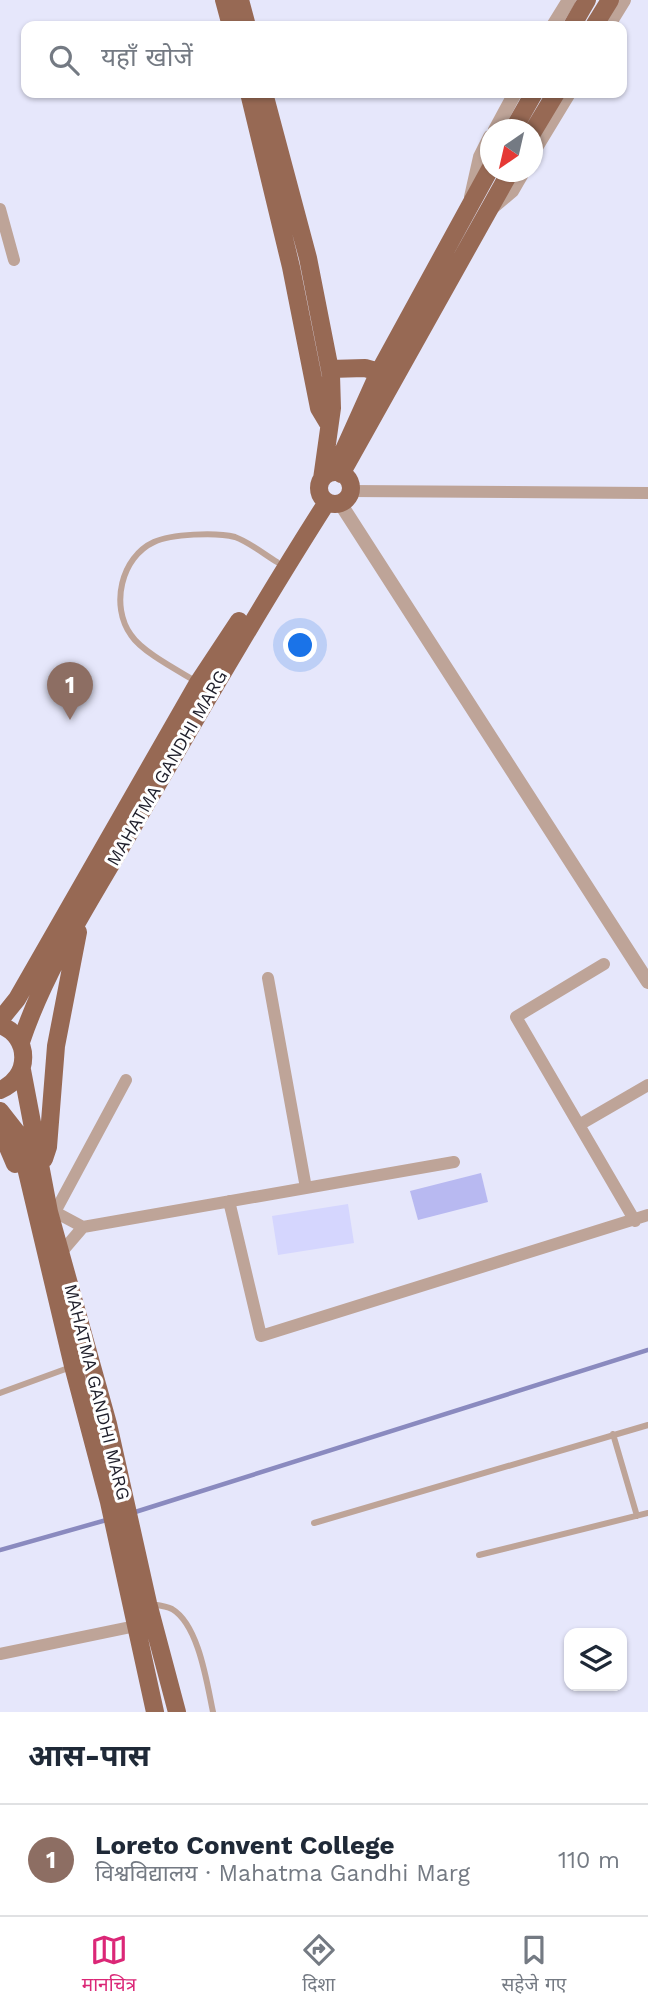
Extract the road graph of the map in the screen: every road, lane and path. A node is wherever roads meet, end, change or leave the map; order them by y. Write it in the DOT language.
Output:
graph roads {
  1 [pos="224,0"];
  2 [pos="240,0"];
  3 [pos="569,0"];
  4 [pos="587,0"];
  5 [pos="610,0"];
  6 [pos="624,0"];
  7 [pos="230,21"];
  8 [pos="246,21"];
  9 [pos="556,21"];
  10 [pos="575,21"];
  11 [pos="597,21"];
  12 [pos="611,21"];
  13 [pos="250,98"];
  14 [pos="265,98"];
  15 [pos="512,98"];
  16 [pos="531,98"];
  17 [pos="553,98"];
  18 [pos="566,98"];
  19 [pos="501,119"];
  20 [pos="519,119"];
  21 [pos="541,119"];
  22 [pos="543,138"];
  23 [pos="480,157"];
  24 [pos="493,182"];
  25 [pos="517,182"];
  26 [pos="0,209"];
  27 [pos="477,210"];
  28 [pos="14,260"];
  29 [pos="330,369"];
  30 [pos="379,373"];
  31 [pos="328,423"];
  32 [pos="333,475"];
  33 [pos="648,493"];
  34 [pos="335,498"];
  35 [pos="277,562"];
  36 [pos="198,683"];
  37 [pos="79,921"];
  38 [pos="604,964"];
  39 [pos="268,978"];
  40 [pos="648,982"];
  41 [pos="0,1022"];
  42 [pos="21,1042"];
  43 [pos="22,1070"];
  44 [pos="126,1080"];
  45 [pos="648,1085"];
  46 [pos="0,1090"];
  47 [pos="0,1111"];
  48 [pos="579,1125"];
  49 [pos="0,1129"];
  50 [pos="454,1162"];
  51 [pos="42,1168"];
  52 [pos="306,1188"];
  53 [pos="229,1201"];
  54 [pos="52,1212"];
  55 [pos="648,1215"];
  56 [pos="635,1221"];
  57 [pos="83,1227"];
  58 [pos="52,1248"];
  59 [pos="73,1366"];
  60 [pos="0,1393"];
  61 [pos="648,1425"];
  62 [pos="613,1434"];
  63 [pos="116,1500"];
  64 [pos="648,1513"];
  65 [pos="637,1516"];
  66 [pos="314,1523"];
  67 [pos="126,1540"];
  68 [pos="479,1555"];
  69 [pos="148,1603"];
  70 [pos="135,1626"];
  71 [pos="0,1654"];
  72 [pos="155,1712"];
  73 [pos="177,1712"];
  74 [pos="213,1712"];
  1 -- 7 [label="main road"];
  2 -- 8 [label="main road"];
  3 -- 9 [label="street"];
  4 -- 10 [label="main road"];
  5 -- 11 [label="main road"];
  6 -- 12 [label="street"];
  13 -- 31 [label="main road"];
  14 -- 29 [label="main road"];
  15 -- 19 [label="street"];
  16 -- 20 [label="main road"];
  17 -- 21 [label="main road"];
  18 -- 22 [label="street"];
  23 -- 27 [label="street"];
  24 -- 27 [label="main road"];
  25 -- 27 [label="street"];
  26 -- 28 [label="street"];
  27 -- 30 [label="main road"];
  27 -- 32 [label="main road"];
  29 -- 30 [label="main road"];
  29 -- 31 [label="main road"];
  30 -- 32 [label="main road"];
  31 -- 32 [label="main road"];
  32 -- 34 [label="main road"];
  32 -- 34 [label="main road"];
  33 -- 34 [label="street"];
  34 -- 35 [label="main road, MAHATMA GANDHI MARG"];
  34 -- 37 [label="main road, MAHATMA GANDHI MARG"];
  34 -- 40 [label="street"];
  35 -- 36 [label="main road, MAHATMA GANDHI MARG"];
  35 -- 36 [label="lane"];
  36 -- 41 [label="main road, MAHATMA GANDHI MARG"];
  37 -- 42 [label="main road, MAHATMA GANDHI MARG"];
  37 -- 51 [label="main road"];
  38 -- 48 [label="street"];
  39 -- 52 [label="street"];
  41 -- 42 [label="main road"];
  42 -- 43 [label="main road, MAHATMA GANDHI MARG"];
  43 -- 46 [label="main road"];
  43 -- 51 [label="main road, MAHATMA GANDHI MARG"];
  44 -- 54 [label="street"];
  45 -- 48 [label="street"];
  47 -- 58 [label="main road"];
  48 -- 56 [label="street"];
  49 -- 58 [label="main road"];
  50 -- 52 [label="street"];
  51 -- 54 [label="main road, MAHATMA GANDHI MARG"];
  52 -- 53 [label="street"];
  53 -- 56 [label="street"];
  53 -- 57 [label="street"];
  54 -- 57 [label="street"];
  54 -- 58 [label="main road, MAHATMA GANDHI MARG"];
  55 -- 56 [label="street"];
  57 -- 58 [label="street"];
  58 -- 59 [label="main road"];
  58 -- 63 [label="main road, MAHATMA GANDHI MARG"];
  59 -- 60 [label="lane"];
  59 -- 63 [label="main road"];
  61 -- 62 [label="lane"];
  62 -- 65 [label="lane"];
  62 -- 66 [label="lane"];
  63 -- 67 [label="main road, MAHATMA GANDHI MARG"];
  64 -- 65 [label="lane"];
  65 -- 68 [label="lane"];
  67 -- 69 [label="main road, MAHATMA GANDHI MARG"];
  67 -- 70 [label="main road"];
  69 -- 73 [label="main road, MAHATMA GANDHI MARG"];
  69 -- 74 [label="lane"];
  70 -- 71 [label="street"];
  70 -- 72 [label="main road"];
}
